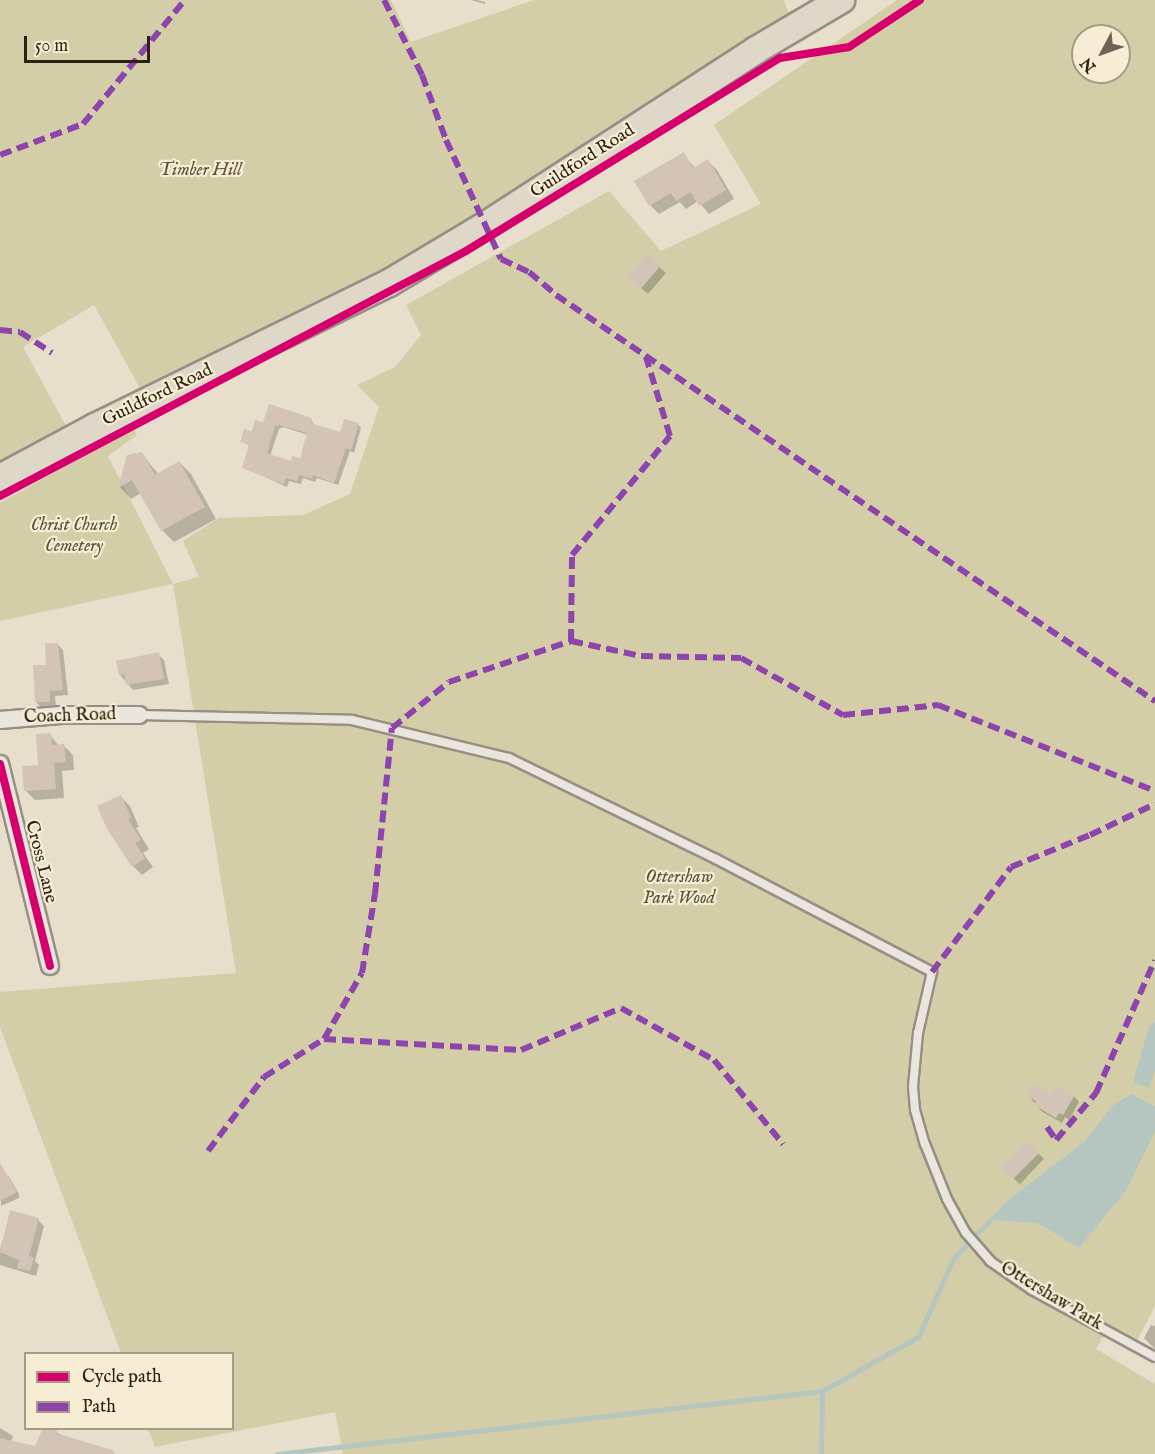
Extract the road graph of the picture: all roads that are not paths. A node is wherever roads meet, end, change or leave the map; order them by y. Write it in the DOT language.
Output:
graph roads {
  1 [pos="841,0"];
  2 [pos="0,478"];
  3 [pos="139,715"];
  4 [pos="0,720"];
  5 [pos="0,764"];
  6 [pos="50,966"];
  7 [pos="1155,1357"];
  1 -- 2 [label="main road, Guildford Road"];
  3 -- 4 [label="street, Coach Road"];
  3 -- 7 [label="lane, Ottershaw Park"];
  5 -- 6 [label="street, Cross Lane"];
}
